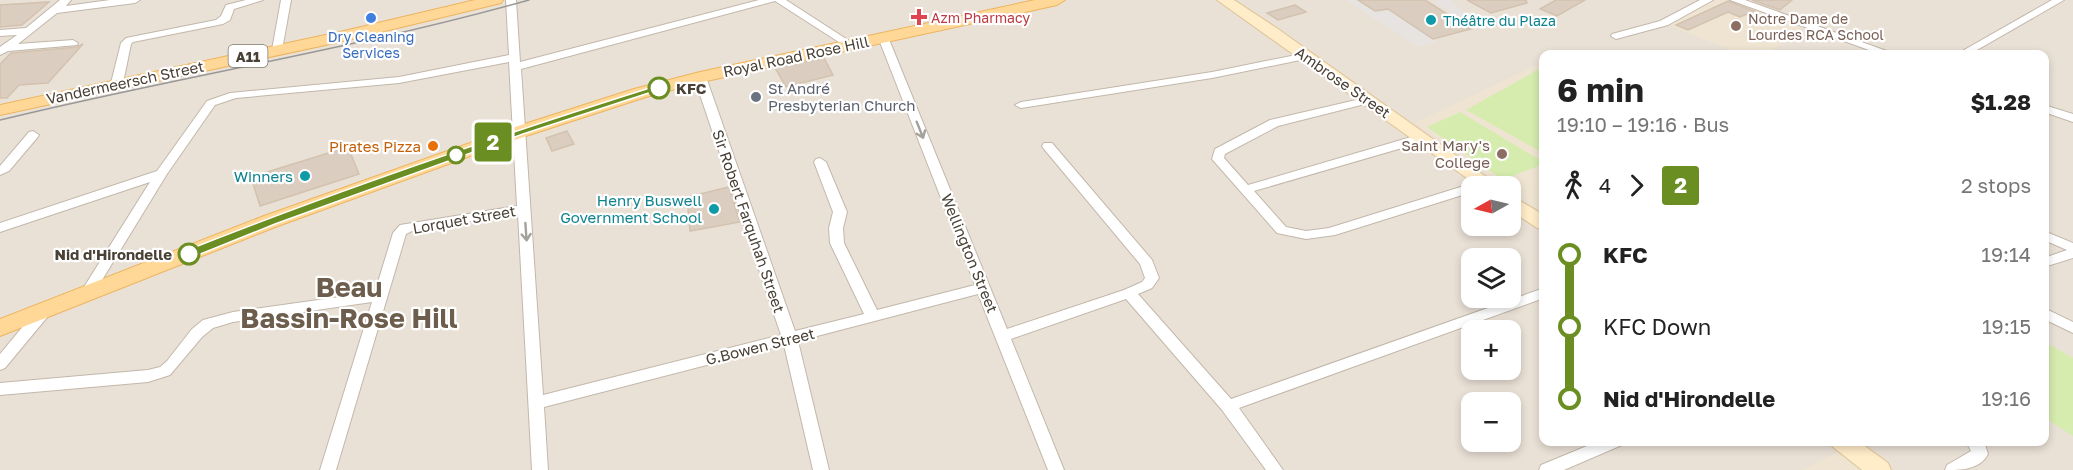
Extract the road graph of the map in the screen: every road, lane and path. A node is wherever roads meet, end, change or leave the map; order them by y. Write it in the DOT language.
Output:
graph roads {
  1 [pos="66,0"];
  2 [pos="135,0"];
  3 [pos="258,0"];
  4 [pos="286,0"];
  5 [pos="495,0"];
  6 [pos="511,0"];
  7 [pos="771,0"];
  8 [pos="779,0"];
  9 [pos="1057,0"];
  10 [pos="1224,0"];
  11 [pos="1708,0"];
  12 [pos="1735,0"];
  13 [pos="2059,0"];
  14 [pos="54,10"];
  15 [pos="29,31"];
  16 [pos="0,33"];
  17 [pos="1616,36"];
  18 [pos="883,37"];
  19 [pos="73,43"];
  20 [pos="849,44"];
  21 [pos="3,50"];
  22 [pos="277,50"];
  23 [pos="1879,50"];
  24 [pos="1969,50"];
  25 [pos="1306,56"];
  26 [pos="516,62"];
  27 [pos="700,77"];
  28 [pos="117,83"];
  29 [pos="1369,100"];
  30 [pos="1021,105"];
  31 [pos="0,110"];
  32 [pos="2049,110"];
  33 [pos="2073,118"];
  34 [pos="519,132"];
  35 [pos="33,135"];
  36 [pos="1422,138"];
  37 [pos="1048,146"];
  38 [pos="820,162"];
  39 [pos="0,171"];
  40 [pos="161,174"];
  41 [pos="1469,176"];
  42 [pos="1245,190"];
  43 [pos="1461,192"];
  44 [pos="524,208"];
  45 [pos="1521,208"];
  46 [pos="1539,221"];
  47 [pos="0,228"];
  48 [pos="2049,238"];
  49 [pos="2073,248"];
  50 [pos="2073,253"];
  51 [pos="2049,261"];
  52 [pos="983,288"];
  53 [pos="1128,293"];
  54 [pos="86,295"];
  55 [pos="1539,295"];
  56 [pos="381,296"];
  57 [pos="44,311"];
  58 [pos="2049,316"];
  59 [pos="873,317"];
  60 [pos="0,328"];
  61 [pos="2073,328"];
  62 [pos="1003,336"];
  63 [pos="790,339"];
  64 [pos="0,364"];
  65 [pos="0,389"];
  66 [pos="537,403"];
  67 [pos="1227,406"];
  68 [pos="1604,446"];
  69 [pos="1848,446"];
  70 [pos="1979,446"];
  71 [pos="328,470"];
  72 [pos="540,470"];
  73 [pos="821,470"];
  74 [pos="1056,470"];
  75 [pos="1275,470"];
  76 [pos="1547,470"];
  77 [pos="1879,470"];
  78 [pos="1953,470"];
  1 -- 14 [label="street"];
  2 -- 14 [label="street"];
  3 -- 28 [label="street"];
  4 -- 22 [label="street"];
  5 -- 22 [label="main road, Vandermeersch Street / A11"];
  6 -- 26 [label="street"];
  7 -- 26 [label="street"];
  8 -- 20 [label="street"];
  9 -- 18 [label="main road, Royal Road Rose Hill"];
  10 -- 25 [label="street, Ambrose Street"];
  11 -- 17 [label="street"];
  12 -- 23 [label="street"];
  13 -- 24 [label="street"];
  14 -- 15 [label="street"];
  15 -- 16 [label="street"];
  15 -- 21 [label="street"];
  18 -- 20 [label="main road, Royal Road Rose Hill"];
  18 -- 52 [label="street, Wellington Street, one-way"];
  19 -- 21 [label="street"];
  20 -- 27 [label="main road, Royal Road Rose Hill"];
  22 -- 28 [label="main road, Vandermeersch Street / A11"];
  25 -- 29 [label="street, Ambrose Street"];
  25 -- 30 [label="street"];
  26 -- 34 [label="street"];
  26 -- 40 [label="street"];
  27 -- 34 [label="main road, Royal Road Rose Hill"];
  27 -- 63 [label="street, Sir Robert Farquhah Street"];
  28 -- 31 [label="main road, Vandermeersch Street / A11"];
  29 -- 36 [label="street, Ambrose Street"];
  29 -- 42 [label="street"];
  32 -- 33 [label="street"];
  34 -- 44 [label="street"];
  34 -- 54 [label="main road, Royal Road Rose Hill"];
  35 -- 39 [label="street"];
  36 -- 41 [label="street, Ambrose Street"];
  36 -- 42 [label="street"];
  37 -- 53 [label="street"];
  38 -- 59 [label="street"];
  40 -- 47 [label="street"];
  40 -- 54 [label="street"];
  42 -- 43 [label="street"];
  44 -- 56 [label="street, Lorquet Street"];
  44 -- 66 [label="street, one-way"];
  45 -- 46 [label="street"];
  48 -- 49 [label="street"];
  50 -- 51 [label="street"];
  52 -- 59 [label="street, G.Bowen Street"];
  52 -- 62 [label="street, Wellington Street"];
  53 -- 62 [label="street"];
  53 -- 67 [label="street"];
  54 -- 57 [label="main road, Royal Road Rose Hill"];
  55 -- 67 [label="street"];
  56 -- 65 [label="street"];
  56 -- 71 [label="street, Lorquet Street"];
  57 -- 60 [label="main road, Royal Road Rose Hill"];
  57 -- 64 [label="street"];
  58 -- 61 [label="street"];
  59 -- 63 [label="street, G.Bowen Street"];
  62 -- 74 [label="street, Wellington Street"];
  63 -- 66 [label="street, G.Bowen Street"];
  63 -- 73 [label="street, Sir Robert Farquhah Street"];
  66 -- 72 [label="street"];
  67 -- 75 [label="street"];
  68 -- 76 [label="street"];
  69 -- 77 [label="street"];
  70 -- 78 [label="street"];
}
